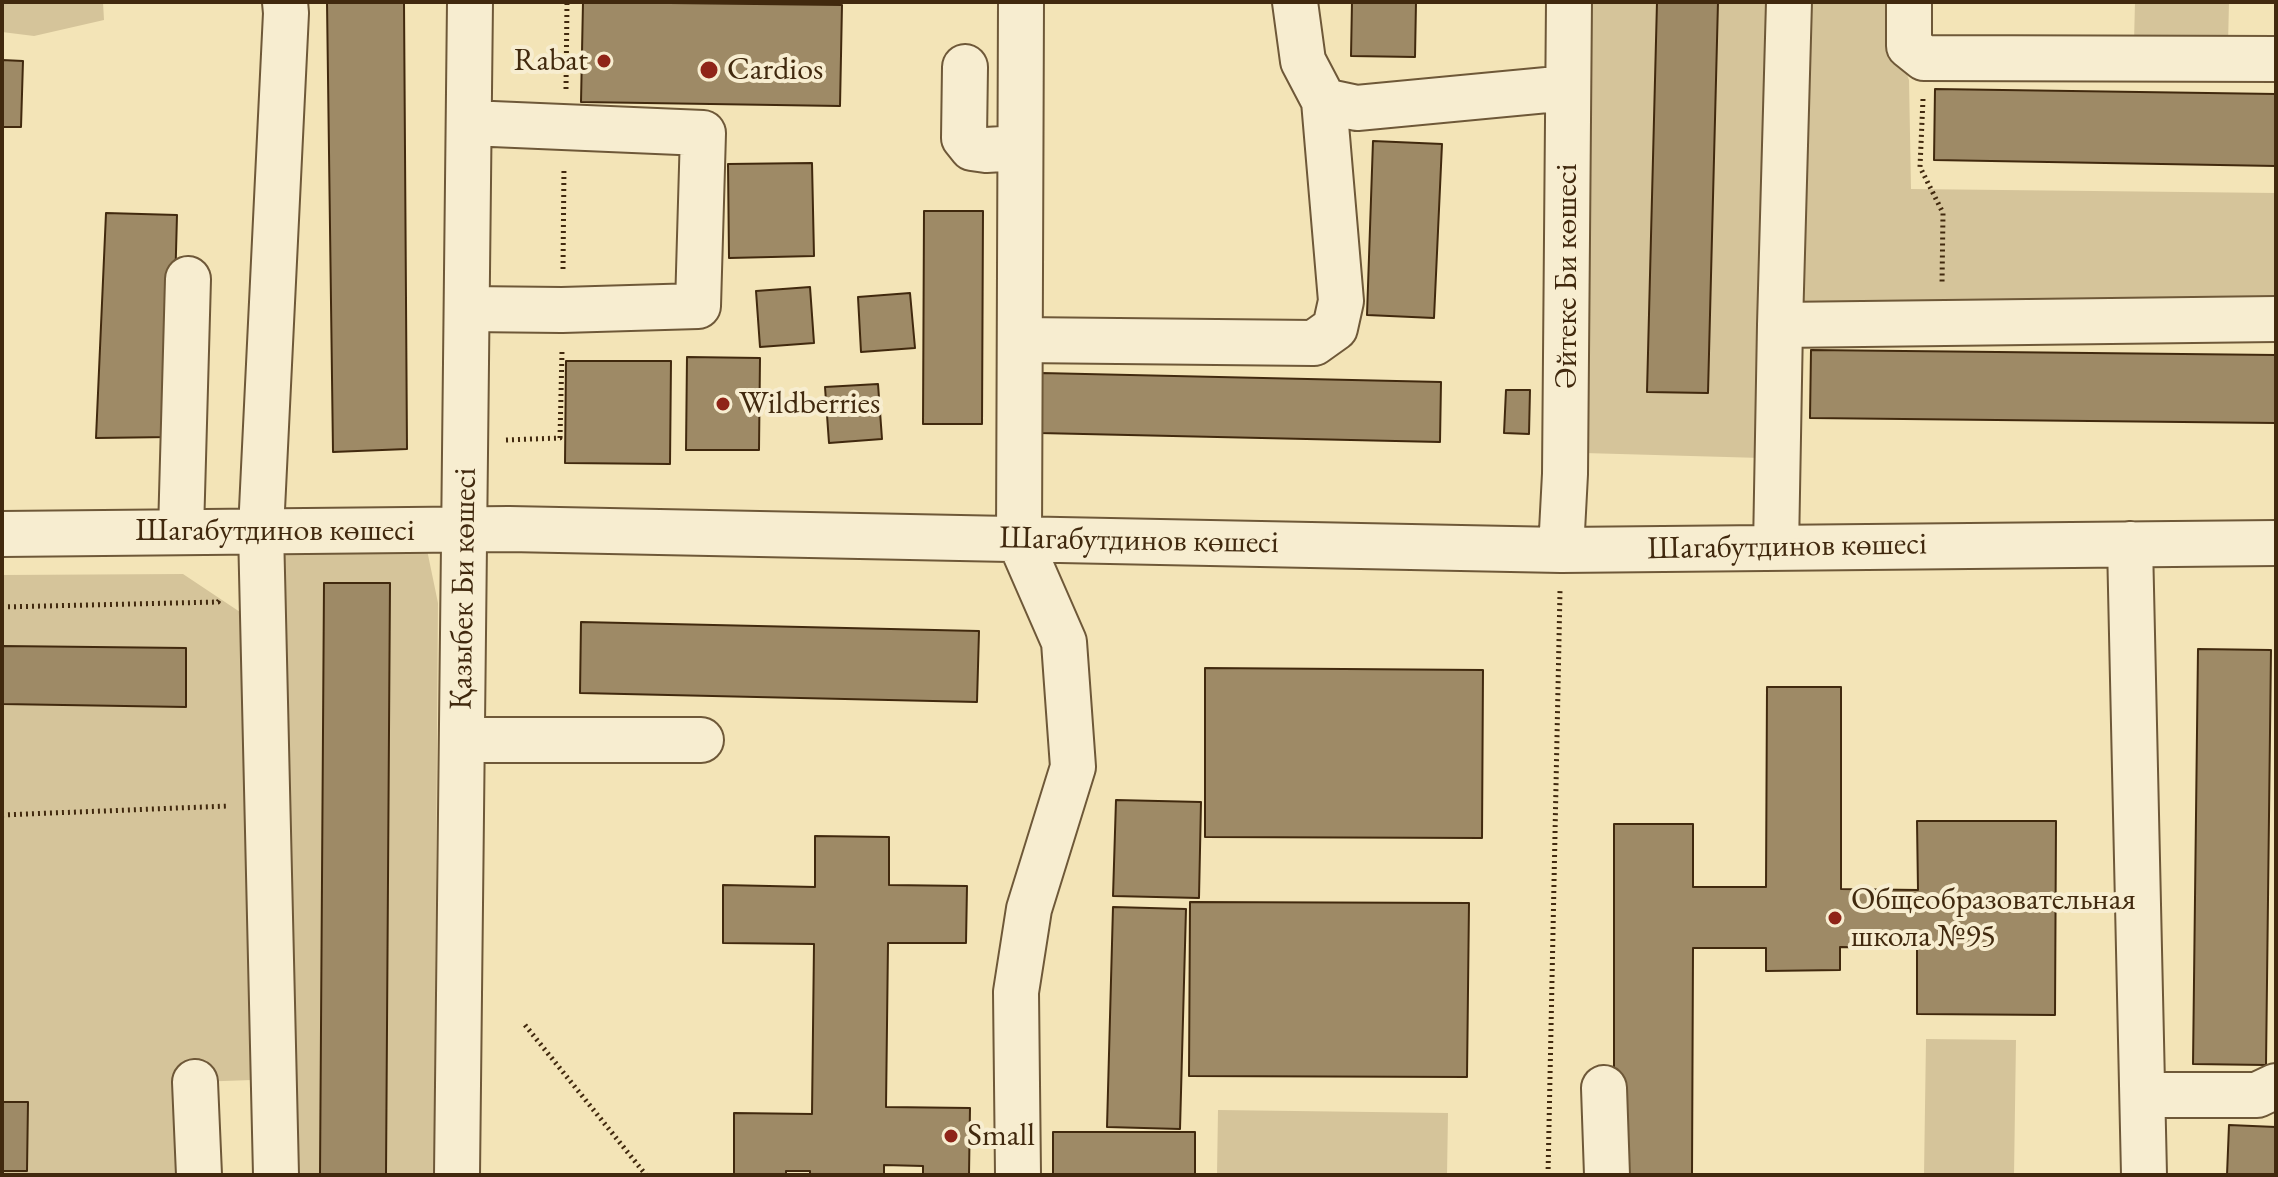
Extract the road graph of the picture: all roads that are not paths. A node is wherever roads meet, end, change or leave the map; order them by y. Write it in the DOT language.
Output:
graph roads {
  1 [pos="285,2"];
  2 [pos="470,2"];
  3 [pos="1021,2"];
  4 [pos="1295,2"];
  5 [pos="1569,2"];
  6 [pos="1789,2"];
  7 [pos="1909,2"];
  8 [pos="2276,59"];
  9 [pos="965,67"];
  10 [pos="1568,88"];
  11 [pos="1324,101"];
  12 [pos="469,123"];
  13 [pos="1020,148"];
  14 [pos="188,279"];
  15 [pos="467,309"];
  16 [pos="2276,319"];
  17 [pos="1780,325"];
  18 [pos="1020,340"];
  19 [pos="261,530"];
  20 [pos="465,530"];
  21 [pos="181,531"];
  22 [pos="2,534"];
  23 [pos="1019,539"];
  24 [pos="2276,543"];
  25 [pos="2130,544"];
  26 [pos="1776,548"];
  27 [pos="1561,550"];
  28 [pos="462,740"];
  29 [pos="701,740"];
  30 [pos="195,1082"];
  31 [pos="2276,1086"];
  32 [pos="1604,1088"];
  33 [pos="2143,1095"];
  34 [pos="199,1175"];
  35 [pos="276,1175"];
  36 [pos="457,1175"];
  37 [pos="1018,1175"];
  38 [pos="1607,1175"];
  39 [pos="2144,1175"];
  1 -- 19 [label="street"];
  2 -- 12 [label="street, Қазыбек Би көшесі"];
  3 -- 13 [label="street"];
  4 -- 11 [label="street"];
  5 -- 10 [label="street, Әйтеке Би көшесі"];
  6 -- 17 [label="street"];
  7 -- 8 [label="street"];
  9 -- 13 [label="street"];
  10 -- 11 [label="street"];
  10 -- 27 [label="street, Әйтеке Би көшесі"];
  11 -- 18 [label="street"];
  12 -- 15 [label="street, Қазыбек Би көшесі"];
  12 -- 15 [label="street"];
  13 -- 18 [label="street"];
  14 -- 21 [label="street"];
  15 -- 20 [label="street, Қазыбек Би көшесі"];
  16 -- 17 [label="street"];
  17 -- 26 [label="street"];
  18 -- 23 [label="street"];
  19 -- 20 [label="street, Шагабутдинов көшесі"];
  19 -- 21 [label="street, Шагабутдинов көшесі"];
  19 -- 35 [label="street"];
  20 -- 23 [label="street, Шагабутдинов көшесі"];
  20 -- 28 [label="street, Қазыбек Би көшесі"];
  21 -- 22 [label="street, Шагабутдинов көшесі"];
  23 -- 27 [label="street, Шагабутдинов көшесі"];
  23 -- 37 [label="street"];
  24 -- 25 [label="street, Шагабутдинов көшесі"];
  25 -- 26 [label="street, Шагабутдинов көшесі"];
  25 -- 33 [label="street"];
  26 -- 27 [label="street, Шагабутдинов көшесі"];
  28 -- 29 [label="street"];
  28 -- 36 [label="street, Қазыбек Би көшесі"];
  30 -- 34 [label="street"];
  31 -- 33 [label="street"];
  32 -- 38 [label="street"];
  33 -- 39 [label="street"];
}
